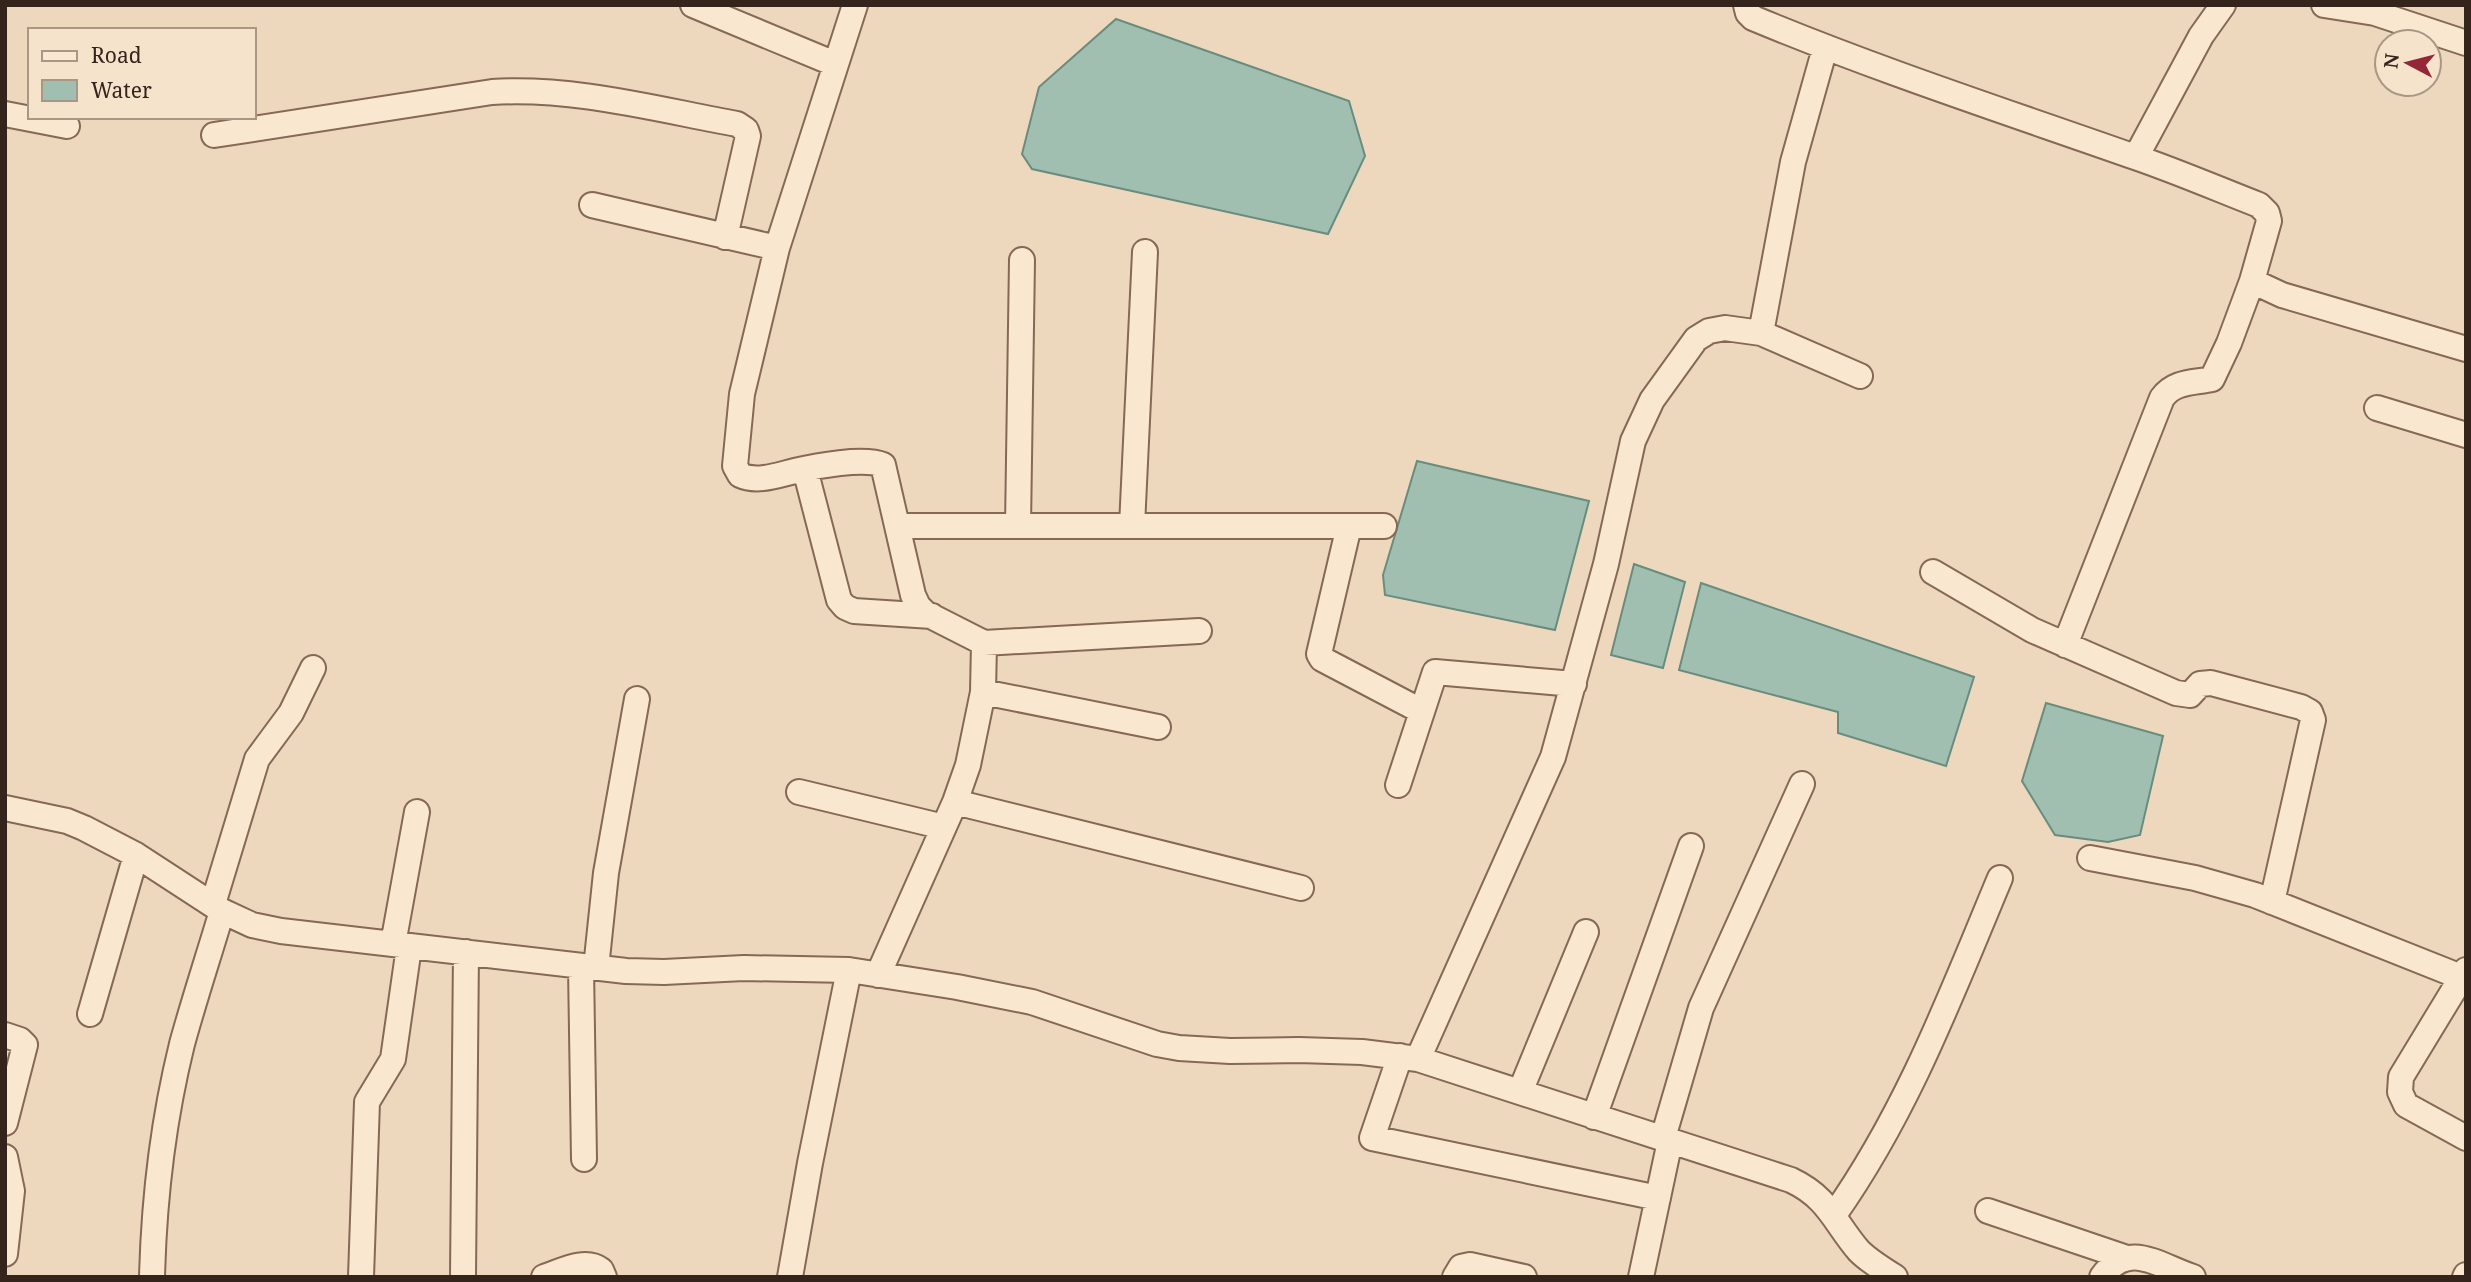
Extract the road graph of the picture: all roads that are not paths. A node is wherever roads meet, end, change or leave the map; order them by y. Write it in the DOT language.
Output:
graph roads {
  1 [pos="693,5"];
  2 [pos="855,5"];
  3 [pos="1746,5"];
  4 [pos="2223,5"];
  5 [pos="2324,5"];
  6 [pos="2377,9"];
  7 [pos="2466,43"];
  8 [pos="1825,48"];
  9 [pos="835,64"];
  10 [pos="5,114"];
  11 [pos="28,119"];
  12 [pos="29,119"];
  13 [pos="68,127"];
  14 [pos="214,135"];
  15 [pos="2136,157"];
  16 [pos="592,205"];
  17 [pos="725,236"];
  18 [pos="777,248"];
  19 [pos="1146,252"];
  20 [pos="1022,260"];
  21 [pos="2252,281"];
  22 [pos="1761,333"];
  23 [pos="2466,349"];
  24 [pos="1860,376"];
  25 [pos="2377,408"];
  26 [pos="2466,435"];
  27 [pos="805,469"];
  28 [pos="898,526"];
  29 [pos="1018,526"];
  30 [pos="1132,526"];
  31 [pos="1349,526"];
  32 [pos="1384,526"];
  33 [pos="1933,572"];
  34 [pos="932,616"];
  35 [pos="1199,631"];
  36 [pos="984,643"];
  37 [pos="2065,645"];
  38 [pos="313,668"];
  39 [pos="1574,684"];
  40 [pos="983,692"];
  41 [pos="637,699"];
  42 [pos="1421,711"];
  43 [pos="1158,727"];
  44 [pos="1802,783"];
  45 [pos="1398,785"];
  46 [pos="799,792"];
  47 [pos="955,802"];
  48 [pos="5,808"];
  49 [pos="417,812"];
  50 [pos="944,827"];
  51 [pos="1691,845"];
  52 [pos="136,855"];
  53 [pos="2090,858"];
  54 [pos="2000,878"];
  55 [pos="1301,888"];
  56 [pos="2273,902"];
  57 [pos="218,908"];
  58 [pos="1586,933"];
  59 [pos="401,946"];
  60 [pos="466,951"];
  61 [pos="588,967"];
  62 [pos="849,971"];
  63 [pos="2464,974"];
  64 [pos="878,975"];
  65 [pos="90,1014"];
  66 [pos="5,1035"];
  67 [pos="1409,1057"];
  68 [pos="1520,1092"];
  69 [pos="1594,1117"];
  70 [pos="5,1123"];
  71 [pos="2466,1138"];
  72 [pos="1667,1140"];
  73 [pos="5,1157"];
  74 [pos="584,1159"];
  75 [pos="1658,1198"];
  76 [pos="1989,1211"];
  77 [pos="1834,1215"];
  78 [pos="5,1254"];
  79 [pos="2124,1256"];
  80 [pos="152,1277"];
  81 [pos="361,1277"];
  82 [pos="463,1277"];
  83 [pos="544,1277"];
  84 [pos="604,1277"];
  85 [pos="790,1277"];
  86 [pos="1455,1277"];
  87 [pos="1524,1277"];
  88 [pos="1641,1277"];
  89 [pos="1895,1277"];
  90 [pos="2102,1277"];
  91 [pos="2193,1277"];
  1 -- 9 [label="street"];
  2 -- 9 [label="street"];
  3 -- 8 [label="street"];
  4 -- 15 [label="street"];
  5 -- 6 [label="street"];
  6 -- 7 [label="street"];
  8 -- 15 [label="street"];
  8 -- 22 [label="street"];
  9 -- 18 [label="street"];
  10 -- 11 [label="street"];
  12 -- 13 [label="street"];
  14 -- 17 [label="street"];
  15 -- 21 [label="street"];
  16 -- 17 [label="street"];
  17 -- 18 [label="street"];
  18 -- 27 [label="street"];
  19 -- 30 [label="street"];
  20 -- 29 [label="street"];
  21 -- 23 [label="street"];
  21 -- 37 [label="street"];
  22 -- 24 [label="street"];
  22 -- 39 [label="street"];
  25 -- 26 [label="street"];
  27 -- 28 [label="street"];
  27 -- 34 [label="street"];
  28 -- 29 [label="street"];
  28 -- 34 [label="street"];
  29 -- 30 [label="street"];
  30 -- 31 [label="street"];
  31 -- 32 [label="street"];
  31 -- 42 [label="street"];
  33 -- 37 [label="street"];
  34 -- 36 [label="street"];
  35 -- 36 [label="street"];
  36 -- 40 [label="street"];
  37 -- 56 [label="street"];
  38 -- 57 [label="street"];
  39 -- 42 [label="street"];
  39 -- 67 [label="street"];
  40 -- 43 [label="street"];
  40 -- 47 [label="street"];
  41 -- 61 [label="street"];
  42 -- 45 [label="street"];
  44 -- 72 [label="street"];
  46 -- 50 [label="street"];
  47 -- 50 [label="street"];
  47 -- 55 [label="street"];
  48 -- 52 [label="street"];
  49 -- 59 [label="street"];
  50 -- 64 [label="street"];
  51 -- 69 [label="street"];
  52 -- 57 [label="street"];
  52 -- 65 [label="street"];
  53 -- 56 [label="street"];
  54 -- 77 [label="street"];
  56 -- 63 [label="street"];
  57 -- 59 [label="street"];
  57 -- 80 [label="street"];
  58 -- 68 [label="street"];
  59 -- 60 [label="street"];
  59 -- 81 [label="street"];
  60 -- 61 [label="street"];
  60 -- 82 [label="street"];
  61 -- 62 [label="street"];
  61 -- 74 [label="street"];
  62 -- 64 [label="street"];
  62 -- 85 [label="street"];
  63 -- 71 [label="street"];
  64 -- 67 [label="street"];
  66 -- 70 [label="street"];
  67 -- 68 [label="street"];
  67 -- 75 [label="street"];
  68 -- 69 [label="street"];
  69 -- 72 [label="street"];
  72 -- 75 [label="street"];
  72 -- 77 [label="street"];
  73 -- 78 [label="street"];
  75 -- 88 [label="street"];
  76 -- 79 [label="street"];
  77 -- 89 [label="street"];
  79 -- 90 [label="street"];
  79 -- 91 [label="street"];
  83 -- 84 [label="street"];
  86 -- 87 [label="street"];
}
